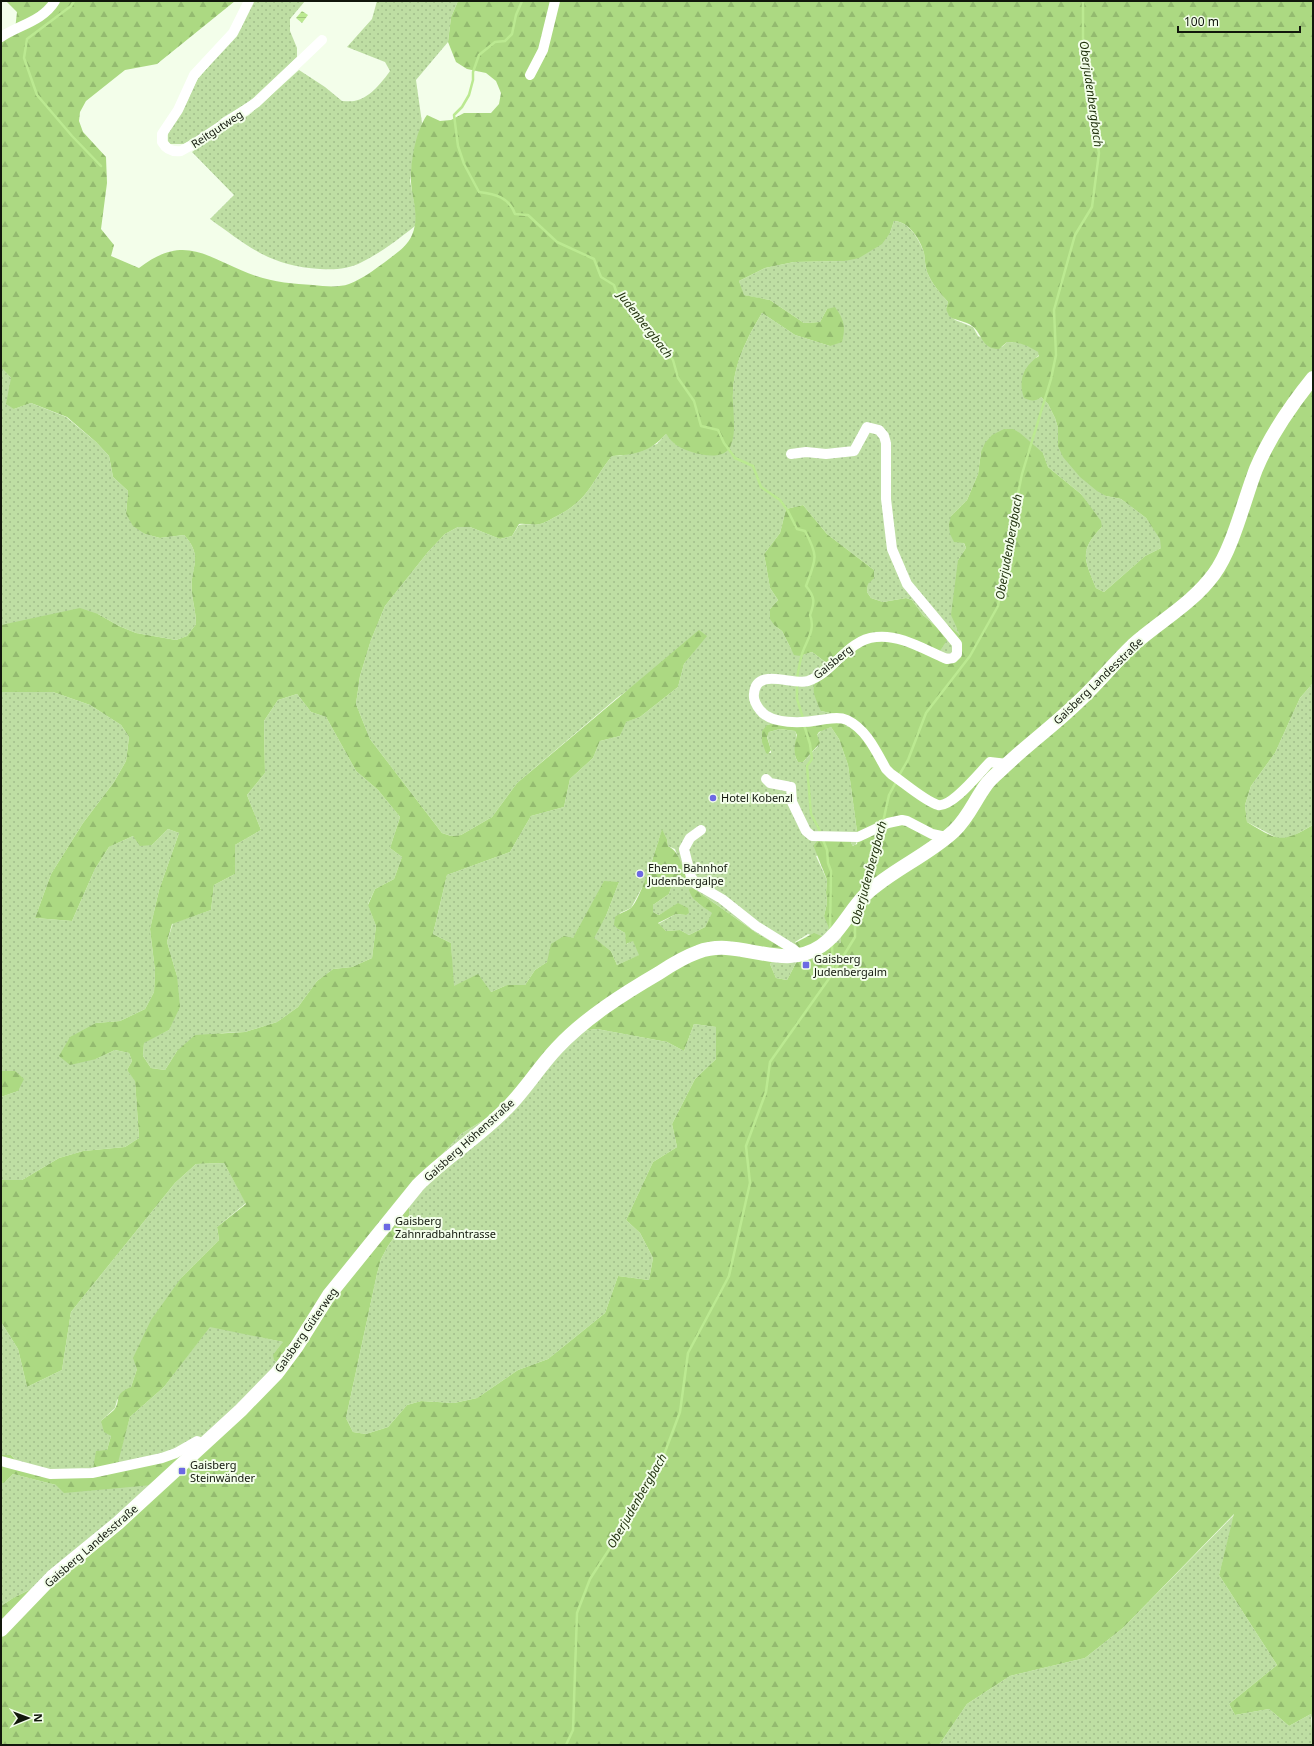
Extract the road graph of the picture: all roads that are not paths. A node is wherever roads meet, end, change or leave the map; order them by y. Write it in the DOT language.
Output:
graph roads {
  1 [pos="55,1"];
  2 [pos="249,1"];
  3 [pos="555,1"];
  4 [pos="1,37"];
  5 [pos="322,40"];
  6 [pos="530,75"];
  7 [pos="1313,378"];
  8 [pos="791,454"];
  9 [pos="1007,764"];
  10 [pos="766,779"];
  11 [pos="701,830"];
  12 [pos="946,837"];
  13 [pos="803,954"];
  14 [pos="384,1226"];
  15 [pos="203,1444"];
  16 [pos="1,1461"];
  17 [pos="1,1630"];
  1 -- 4 [label="street"];
  2 -- 5 [label="street, Reitgutweg"];
  3 -- 6 [label="street"];
  7 -- 9 [label="main road, Gaisberg Landesstraße"];
  8 -- 9 [label="street, Gaisberg"];
  9 -- 12 [label="main road, Gaisberg Landesstraße"];
  10 -- 12 [label="street"];
  11 -- 13 [label="street"];
  12 -- 13 [label="main road, Gaisberg Landesstraße"];
  13 -- 14 [label="main road, Gaisberg Höhenstraße"];
  14 -- 15 [label="main road, Gaisberg Güterweg"];
  15 -- 16 [label="street"];
  15 -- 17 [label="main road, Gaisberg Landesstraße"];
}
